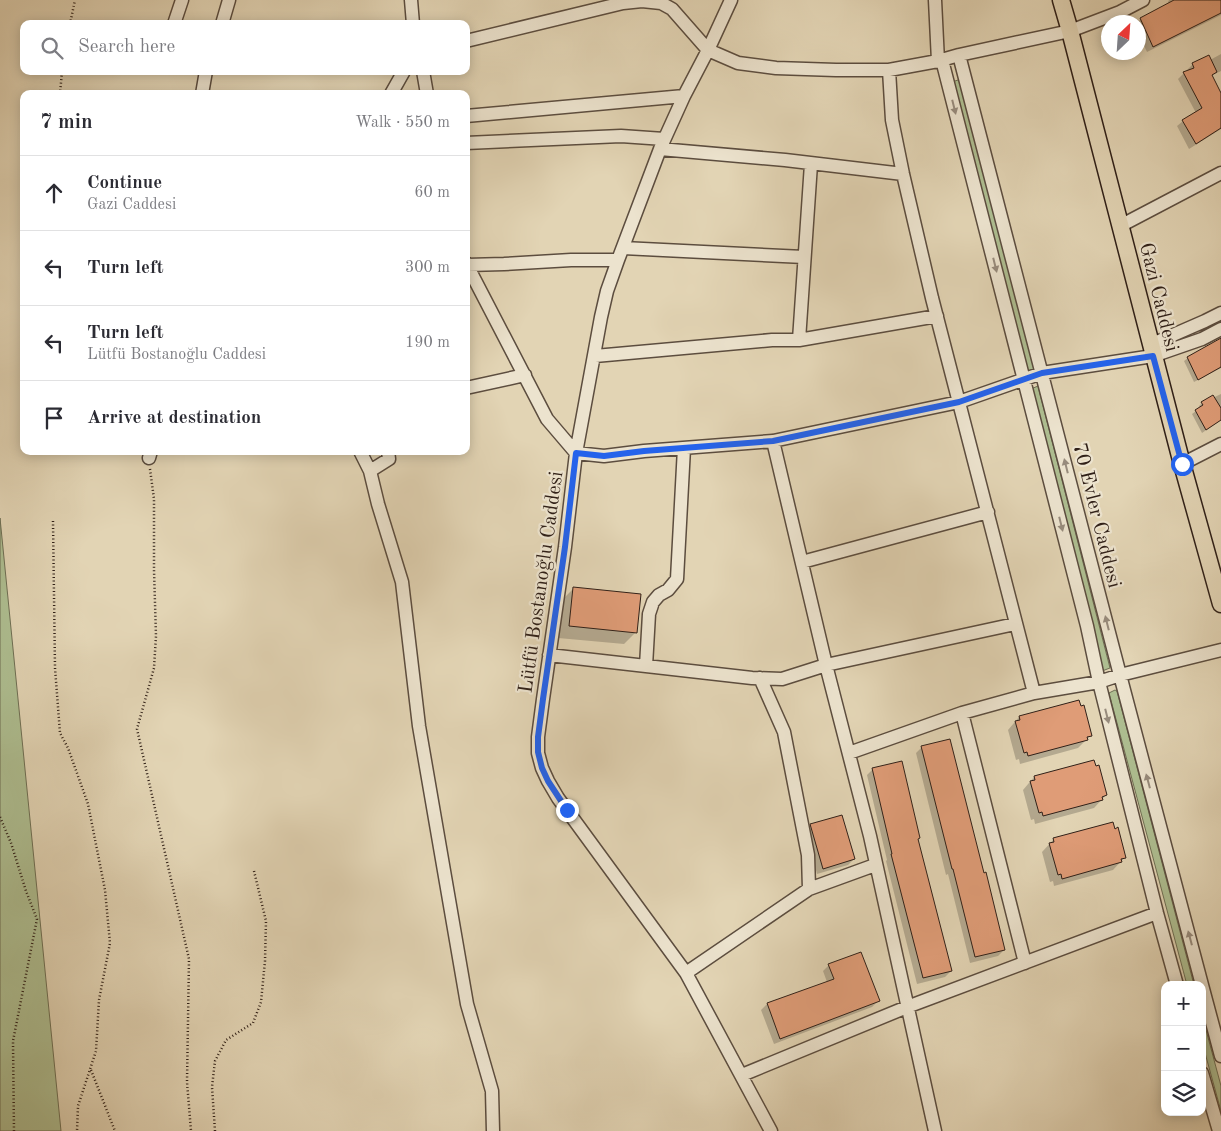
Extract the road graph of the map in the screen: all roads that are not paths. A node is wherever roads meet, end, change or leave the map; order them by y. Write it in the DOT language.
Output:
graph roads {
  1 [pos="182,0"];
  2 [pos="229,0"];
  3 [pos="411,0"];
  4 [pos="731,0"];
  5 [pos="935,0"];
  6 [pos="1061,0"];
  7 [pos="1143,0"];
  8 [pos="175,20"];
  9 [pos="223,20"];
  10 [pos="413,20"];
  11 [pos="1070,31"];
  12 [pos="470,40"];
  13 [pos="708,50"];
  14 [pos="959,55"];
  15 [pos="940,60"];
  16 [pos="889,70"];
  17 [pos="205,75"];
  18 [pos="402,75"];
  19 [pos="424,75"];
  20 [pos="203,90"];
  21 [pos="393,90"];
  22 [pos="426,90"];
  23 [pos="684,96"];
  24 [pos="470,116"];
  25 [pos="470,143"];
  26 [pos="662,144"];
  27 [pos="811,164"];
  28 [pos="1221,173"];
  29 [pos="903,174"];
  30 [pos="1120,226"];
  31 [pos="623,248"];
  32 [pos="804,257"];
  33 [pos="618,260"];
  34 [pos="470,264"];
  35 [pos="470,270"];
  36 [pos="1221,313"];
  37 [pos="937,316"];
  38 [pos="1221,329"];
  39 [pos="799,340"];
  40 [pos="1152,350"];
  41 [pos="595,356"];
  42 [pos="1042,373"];
  43 [pos="526,375"];
  44 [pos="1024,380"];
  45 [pos="470,387"];
  46 [pos="959,402"];
  47 [pos="773,441"];
  48 [pos="1221,444"];
  49 [pos="684,448"];
  50 [pos="576,453"];
  51 [pos="362,455"];
  52 [pos="388,455"];
  53 [pos="1182,464"];
  54 [pos="370,471"];
  55 [pos="988,512"];
  56 [pos="802,562"];
  57 [pos="1221,604"];
  58 [pos="1015,624"];
  59 [pos="1221,650"];
  60 [pos="549,655"];
  61 [pos="826,665"];
  62 [pos="646,666"];
  63 [pos="1120,675"];
  64 [pos="760,678"];
  65 [pos="1099,682"];
  66 [pos="1034,693"];
  67 [pos="962,713"];
  68 [pos="849,753"];
  69 [pos="876,865"];
  70 [pos="809,889"];
  71 [pos="1157,913"];
  72 [pos="1025,963"];
  73 [pos="686,973"];
  74 [pos="1176,981"];
  75 [pos="1201,981"];
  76 [pos="1206,1000"];
  77 [pos="908,1007"];
  78 [pos="1221,1056"];
  79 [pos="742,1075"];
  80 [pos="1206,1087"];
  81 [pos="493,1131"];
  82 [pos="771,1131"];
  83 [pos="935,1131"];
  84 [pos="1219,1131"];
  1 -- 8 [label="street"];
  2 -- 9 [label="street"];
  3 -- 10 [label="street"];
  4 -- 13 [label="street, Lütfü Bostanoğlu Caddesi"];
  5 -- 15 [label="street, 70 Evler Caddesi"];
  6 -- 11 [label="main road, Gazi Caddesi"];
  7 -- 11 [label="street"];
  11 -- 14 [label="street"];
  11 -- 30 [label="main road, Gazi Caddesi"];
  12 -- 13 [label="street"];
  13 -- 16 [label="street"];
  13 -- 23 [label="street, Lütfü Bostanoğlu Caddesi"];
  14 -- 15 [label="street"];
  14 -- 42 [label="street, 70 Evler Caddesi"];
  15 -- 16 [label="street"];
  15 -- 44 [label="street, 70 Evler Caddesi, one-way"];
  16 -- 29 [label="street"];
  17 -- 20 [label="street"];
  18 -- 21 [label="street"];
  19 -- 22 [label="street"];
  23 -- 24 [label="street"];
  23 -- 26 [label="street, Lütfü Bostanoğlu Caddesi"];
  25 -- 26 [label="street"];
  26 -- 27 [label="street"];
  26 -- 31 [label="street, Lütfü Bostanoğlu Caddesi"];
  27 -- 29 [label="street"];
  27 -- 32 [label="street"];
  28 -- 30 [label="street"];
  29 -- 37 [label="street"];
  30 -- 40 [label="main road, Gazi Caddesi"];
  31 -- 32 [label="street"];
  31 -- 33 [label="street, Lütfü Bostanoğlu Caddesi"];
  32 -- 39 [label="street"];
  33 -- 34 [label="street"];
  33 -- 41 [label="street, Lütfü Bostanoğlu Caddesi"];
  35 -- 43 [label="street"];
  36 -- 40 [label="street"];
  37 -- 39 [label="street"];
  37 -- 46 [label="street"];
  38 -- 40 [label="street"];
  39 -- 41 [label="street"];
  40 -- 42 [label="street"];
  40 -- 53 [label="main road, Gazi Caddesi"];
  41 -- 50 [label="street, Lütfü Bostanoğlu Caddesi"];
  42 -- 44 [label="street"];
  63 -- 42 [label="street, 70 Evler Caddesi, one-way"];
  43 -- 45 [label="street"];
  43 -- 50 [label="street"];
  44 -- 46 [label="street"];
  44 -- 65 [label="street, 70 Evler Caddesi, one-way"];
  46 -- 47 [label="street"];
  46 -- 55 [label="street"];
  47 -- 49 [label="street"];
  47 -- 56 [label="street"];
  48 -- 53 [label="street"];
  49 -- 50 [label="street"];
  49 -- 62 [label="street"];
  50 -- 60 [label="street, Lütfü Bostanoğlu Caddesi"];
  51 -- 54 [label="street"];
  52 -- 54 [label="street"];
  53 -- 57 [label="main road, Gazi Caddesi"];
  54 -- 81 [label="street"];
  55 -- 56 [label="street"];
  55 -- 58 [label="street"];
  56 -- 61 [label="street"];
  58 -- 61 [label="street"];
  58 -- 66 [label="street"];
  59 -- 63 [label="street"];
  60 -- 62 [label="street"];
  60 -- 73 [label="street, Lütfü Bostanoğlu Caddesi"];
  61 -- 64 [label="street"];
  61 -- 68 [label="street"];
  62 -- 64 [label="street"];
  63 -- 65 [label="street"];
  75 -- 63 [label="street, 70 Evler Caddesi, one-way"];
  64 -- 70 [label="street"];
  65 -- 66 [label="street"];
  65 -- 71 [label="street, 70 Evler Caddesi, one-way"];
  66 -- 67 [label="street"];
  67 -- 68 [label="street"];
  67 -- 72 [label="street"];
  68 -- 69 [label="street"];
  69 -- 70 [label="street"];
  69 -- 77 [label="street"];
  70 -- 73 [label="street"];
  71 -- 72 [label="street"];
  71 -- 74 [label="street, 70 Evler Caddesi"];
  72 -- 77 [label="street"];
  73 -- 79 [label="street, Lütfü Bostanoğlu Caddesi"];
  76 -- 78 [label="street, 70 Evler Caddesi"];
  77 -- 79 [label="street"];
  77 -- 83 [label="street"];
  79 -- 82 [label="street, Lütfü Bostanoğlu Caddesi"];
  80 -- 84 [label="street"];
}
